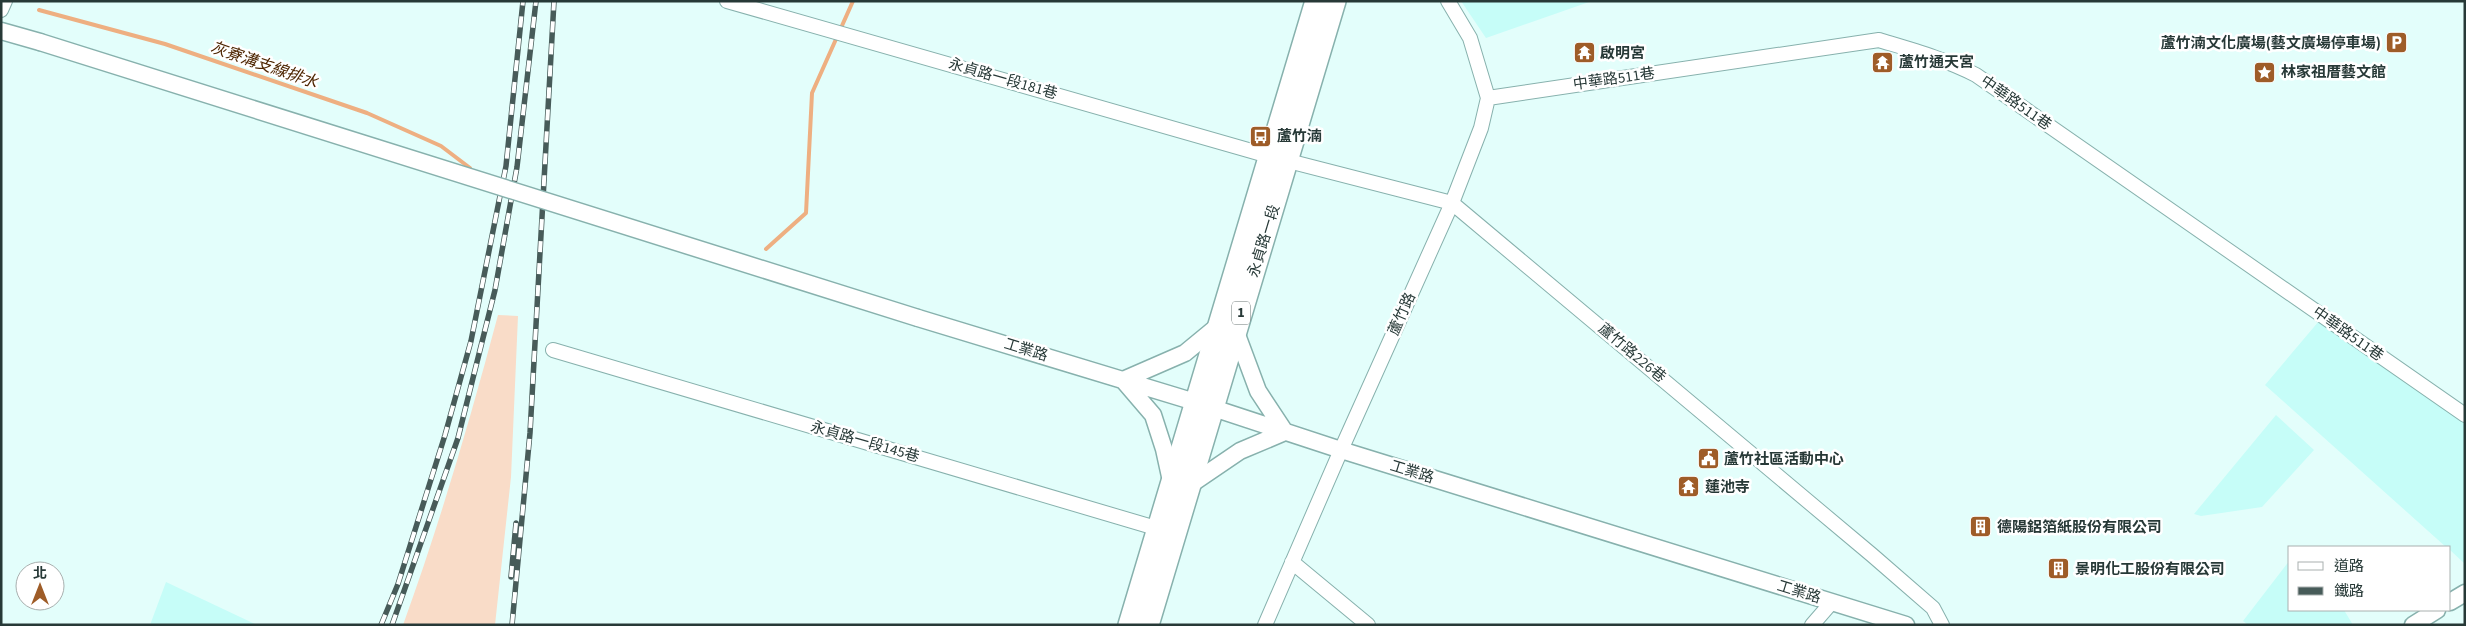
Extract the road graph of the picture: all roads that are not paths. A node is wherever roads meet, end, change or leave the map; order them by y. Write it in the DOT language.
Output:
graph roads {
  1 [pos="5,1"];
  2 [pos="727,1"];
  3 [pos="1316,1"];
  4 [pos="1336,1"];
  5 [pos="1448,1"];
  6 [pos="1,10"];
  7 [pos="1,31"];
  8 [pos="1488,98"];
  9 [pos="1279,158"];
  10 [pos="1452,203"];
  11 [pos="1227,328"];
  12 [pos="553,350"];
  13 [pos="1123,380"];
  14 [pos="1204,405"];
  15 [pos="2465,415"];
  16 [pos="1285,432"];
  17 [pos="1340,450"];
  18 [pos="1181,484"];
  19 [pos="1167,531"];
  20 [pos="1292,562"];
  21 [pos="2465,593"];
  22 [pos="2451,601"];
  23 [pos="1832,602"];
  24 [pos="2435,611"];
  25 [pos="1129,625"];
  26 [pos="1148,625"];
  27 [pos="1265,625"];
  28 [pos="1368,625"];
  29 [pos="1812,625"];
  30 [pos="1906,625"];
  31 [pos="1942,625"];
  32 [pos="2413,625"];
  1 -- 6 [label="street"];
  2 -- 9 [label="street, 永貞路一段181巷"];
  3 -- 9 [label="main road, 永貞路一段 / 1"];
  4 -- 9 [label="main road, 永貞路一段 / 1"];
  5 -- 8 [label="street, 蘆竹路"];
  7 -- 13 [label="street, 工業路, bridge"];
  8 -- 10 [label="street, 蘆竹路"];
  8 -- 15 [label="street, 中華路511巷"];
  9 -- 10 [label="street, 蘆竹路226巷"];
  9 -- 11 [label="main road, 永貞路一段 / 1"];
  10 -- 17 [label="street, 蘆竹路"];
  10 -- 31 [label="street, 蘆竹路226巷"];
  11 -- 13 [label="street"];
  11 -- 14 [label="main road, 永貞路一段 / 1"];
  11 -- 16 [label="street"];
  12 -- 19 [label="street, 永貞路一段145巷"];
  13 -- 14 [label="street, 工業路"];
  13 -- 18 [label="street"];
  14 -- 16 [label="street, 工業路"];
  14 -- 18 [label="main road, 永貞路一段 / 1"];
  16 -- 17 [label="street, 工業路"];
  16 -- 18 [label="street"];
  17 -- 20 [label="street, 蘆竹路"];
  17 -- 23 [label="street, 工業路"];
  18 -- 19 [label="main road, 永貞路一段 / 1"];
  19 -- 25 [label="main road, 永貞路一段 / 1"];
  19 -- 26 [label="main road, 永貞路一段 / 1"];
  20 -- 27 [label="street, 蘆竹路"];
  20 -- 28 [label="street"];
  21 -- 22 [label="street"];
  23 -- 29 [label="street"];
  23 -- 30 [label="street, 工業路"];
  24 -- 32 [label="street"];
}
